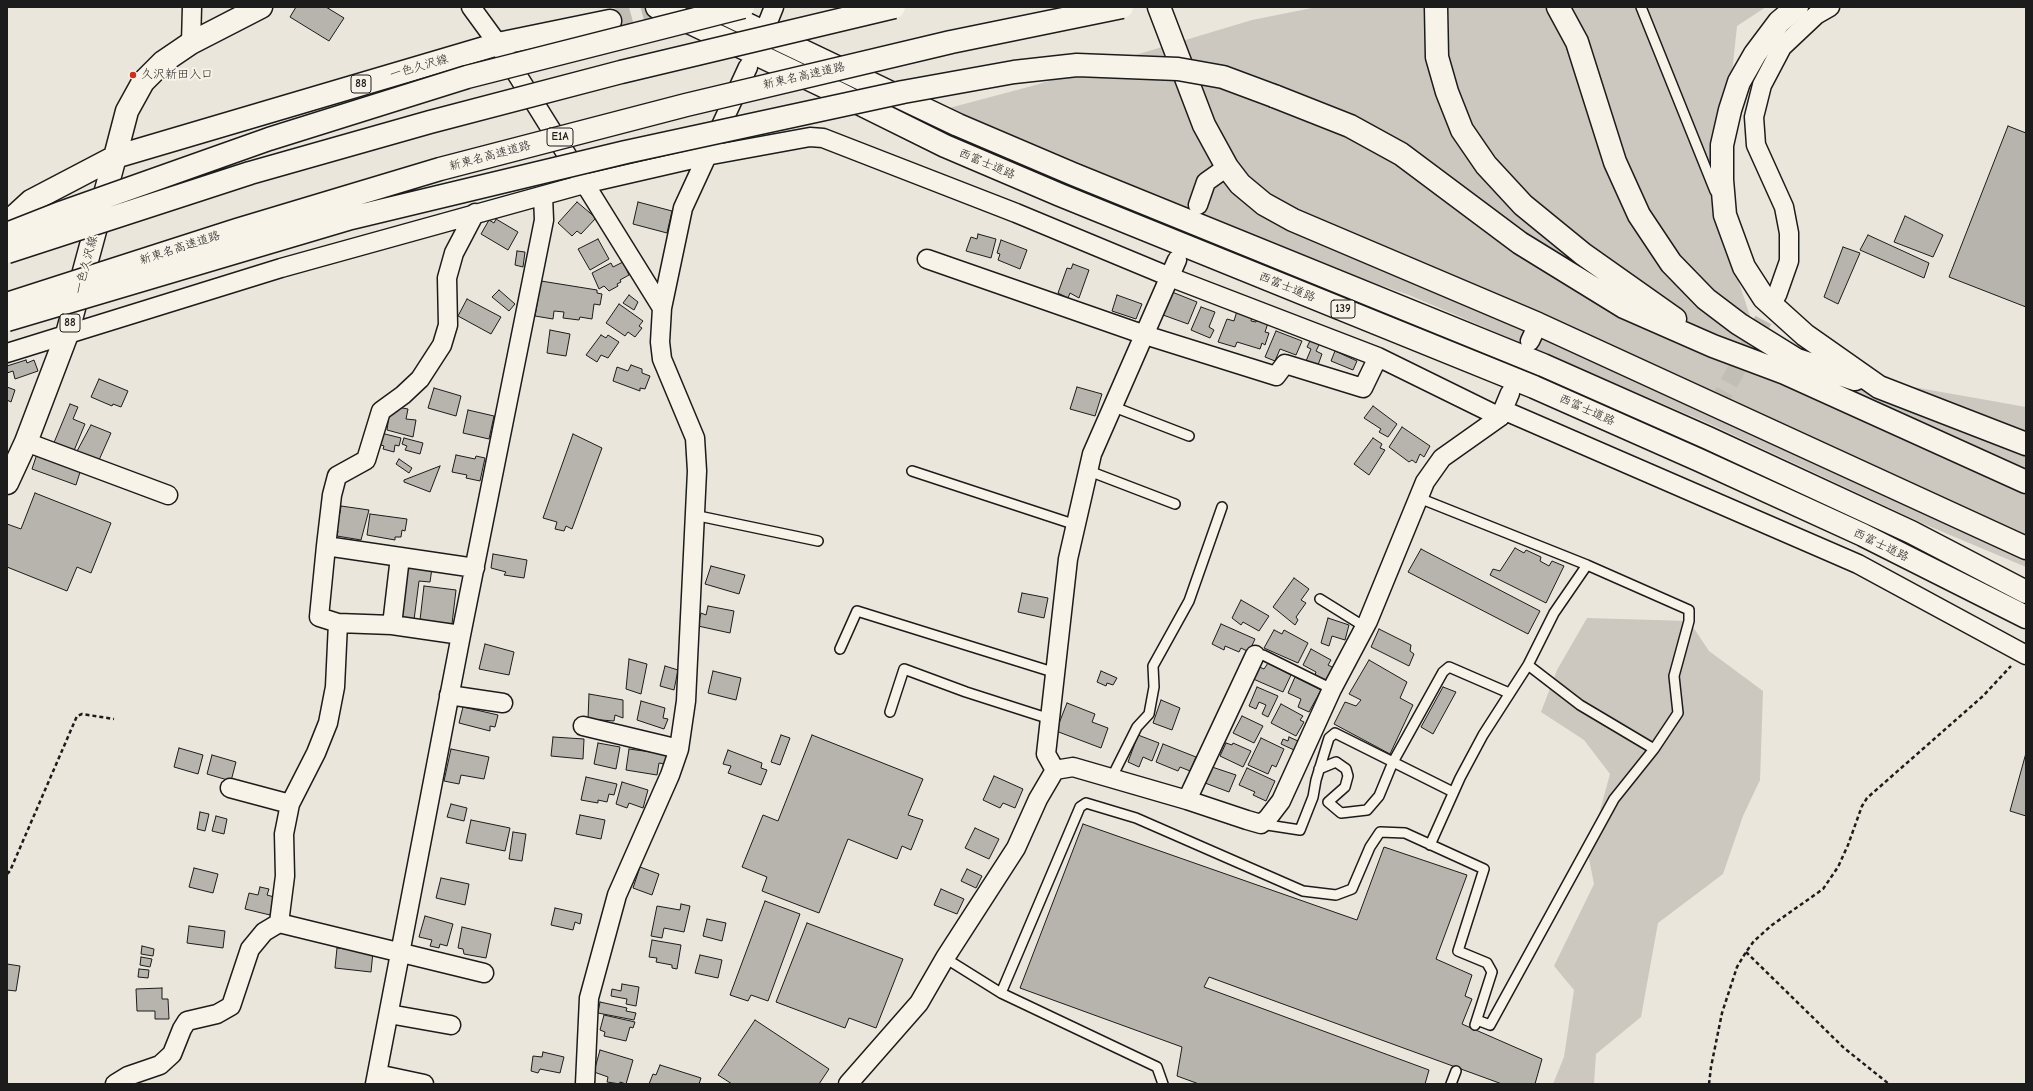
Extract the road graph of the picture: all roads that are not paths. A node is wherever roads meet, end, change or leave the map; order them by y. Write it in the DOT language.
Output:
graph roads {
  1 [pos="192,7"];
  2 [pos="261,7"];
  3 [pos="471,7"];
  4 [pos="657,7"];
  5 [pos="711,7"];
  6 [pos="743,7"];
  7 [pos="894,7"];
  8 [pos="1122,7"];
  9 [pos="1159,7"];
  10 [pos="1436,7"];
  11 [pos="1558,7"];
  12 [pos="1641,7"];
  13 [pos="1797,7"];
  14 [pos="1830,7"];
  15 [pos="610,21"];
  16 [pos="191,43"];
  17 [pos="498,44"];
  18 [pos="748,66"];
  19 [pos="706,156"];
  20 [pos="115,157"];
  21 [pos="1227,167"];
  22 [pos="584,184"];
  23 [pos="544,196"];
  24 [pos="1198,204"];
  25 [pos="475,214"];
  26 [pos="1725,215"];
  27 [pos="7,223"];
  28 [pos="7,234"];
  29 [pos="7,252"];
  30 [pos="927,260"];
  31 [pos="1177,260"];
  32 [pos="1170,277"];
  33 [pos="1777,295"];
  34 [pos="7,304"];
  35 [pos="662,308"];
  36 [pos="7,320"];
  37 [pos="67,334"];
  38 [pos="1145,335"];
  39 [pos="1713,346"];
  40 [pos="7,353"];
  41 [pos="1378,358"];
  42 [pos="1879,387"];
  43 [pos="1510,393"];
  44 [pos="1114,407"];
  45 [pos="1501,414"];
  46 [pos="1189,436"];
  47 [pos="26,442"];
  48 [pos="2026,444"];
  49 [pos="912,471"];
  50 [pos="1089,471"];
  51 [pos="2026,482"];
  52 [pos="7,483"];
  53 [pos="168,495"];
  54 [pos="1419,498"];
  55 [pos="1175,504"];
  56 [pos="1222,506"];
  57 [pos="694,515"];
  58 [pos="1076,525"];
  59 [pos="818,541"];
  60 [pos="326,546"];
  61 [pos="2026,548"];
  62 [pos="400,557"];
  63 [pos="1587,565"];
  64 [pos="475,568"];
  65 [pos="2001,578"];
  66 [pos="2026,588"];
  67 [pos="2026,592"];
  68 [pos="1320,599"];
  69 [pos="2026,617"];
  70 [pos="338,623"];
  71 [pos="392,625"];
  72 [pos="1365,627"];
  73 [pos="461,635"];
  74 [pos="840,649"];
  75 [pos="2024,654"];
  76 [pos="1255,655"];
  77 [pos="1528,665"];
  78 [pos="1056,673"];
  79 [pos="1332,689"];
  80 [pos="1509,693"];
  81 [pos="449,695"];
  82 [pos="503,703"];
  83 [pos="890,712"];
  84 [pos="1050,719"];
  85 [pos="583,726"];
  86 [pos="679,749"];
  87 [pos="1654,749"];
  88 [pos="1393,762"];
  89 [pos="1319,769"];
  90 [pos="1055,770"];
  91 [pos="1112,777"];
  92 [pos="230,788"];
  93 [pos="1453,792"];
  94 [pos="1313,797"];
  95 [pos="1187,800"];
  96 [pos="1328,802"];
  97 [pos="290,804"];
  98 [pos="1262,824"];
  99 [pos="1430,845"];
  100 [pos="279,923"];
  101 [pos="400,951"];
  102 [pos="945,958"];
  103 [pos="484,973"];
  104 [pos="1001,993"];
  105 [pos="389,1014"];
  106 [pos="451,1025"];
  107 [pos="1456,1071"];
  108 [pos="376,1079"];
  109 [pos="115,1084"];
  110 [pos="424,1084"];
  111 [pos="585,1084"];
  112 [pos="848,1084"];
  113 [pos="1163,1084"];
  114 [pos="1451,1084"];
  1 -- 16 [label="street"];
  2 -- 16 [label="main road, 一色久沢線"];
  3 -- 17 [label="street"];
  4 -- 69 [label="main road, 西富士道路 / 139"];
  5 -- 65 [label="main road, 西富士道路 / 139"];
  6 -- 28 [label="main road, bridge"];
  7 -- 29 [label="main road, bridge"];
  8 -- 34 [label="main road, 新東名高速道路 / E1A, bridge"];
  9 -- 21 [label="main road"];
  10 -- 39 [label="main road"];
  11 -- 42 [label="main road"];
  12 -- 26 [label="lane"];
  13 -- 26 [label="main road"];
  14 -- 33 [label="street"];
  15 -- 17 [label="main road, 一色久沢線 / 88"];
  16 -- 20 [label="main road, 一色久沢線"];
  17 -- 20 [label="main road, 一色久沢線 / 88"];
  17 -- 22 [label="street"];
  18 -- 19 [label="street"];
  19 -- 22 [label="street"];
  19 -- 32 [label="street"];
  19 -- 35 [label="street"];
  20 -- 27 [label="main road"];
  20 -- 37 [label="main road, 一色久沢線 / 88"];
  21 -- 24 [label="street"];
  21 -- 61 [label="main road"];
  22 -- 23 [label="street"];
  22 -- 35 [label="street"];
  23 -- 25 [label="street"];
  23 -- 64 [label="street"];
  25 -- 37 [label="street"];
  25 -- 60 [label="street"];
  26 -- 42 [label="main road"];
  30 -- 38 [label="street"];
  31 -- 32 [label="street"];
  32 -- 38 [label="street"];
  32 -- 41 [label="street"];
  35 -- 57 [label="street"];
  36 -- 39 [label="main road, bridge"];
  37 -- 40 [label="street"];
  37 -- 47 [label="main road, 一色久沢線 / 88"];
  38 -- 41 [label="street"];
  38 -- 44 [label="street"];
  39 -- 51 [label="main road"];
  41 -- 45 [label="street"];
  42 -- 48 [label="main road"];
  43 -- 45 [label="street"];
  44 -- 46 [label="lane"];
  44 -- 50 [label="street"];
  45 -- 54 [label="street"];
  45 -- 75 [label="street"];
  47 -- 52 [label="main road, 一色久沢線 / 88"];
  47 -- 53 [label="street"];
  49 -- 58 [label="lane"];
  50 -- 55 [label="lane"];
  50 -- 58 [label="street"];
  54 -- 63 [label="lane"];
  54 -- 72 [label="street"];
  56 -- 91 [label="lane"];
  57 -- 59 [label="lane"];
  57 -- 86 [label="street"];
  58 -- 78 [label="street"];
  60 -- 62 [label="street"];
  60 -- 70 [label="street"];
  62 -- 64 [label="street"];
  62 -- 71 [label="street"];
  63 -- 77 [label="lane"];
  63 -- 87 [label="lane"];
  64 -- 73 [label="street"];
  65 -- 66 [label="main road"];
  65 -- 67 [label="main road, 西富士道路 / 139"];
  68 -- 72 [label="lane"];
  70 -- 71 [label="street"];
  70 -- 97 [label="street"];
  71 -- 73 [label="street"];
  72 -- 79 [label="street"];
  73 -- 81 [label="street"];
  74 -- 78 [label="lane"];
  76 -- 79 [label="lane"];
  76 -- 95 [label="street"];
  77 -- 80 [label="lane"];
  77 -- 87 [label="lane"];
  78 -- 84 [label="street"];
  79 -- 98 [label="street"];
  80 -- 88 [label="lane"];
  80 -- 93 [label="lane"];
  81 -- 82 [label="street"];
  81 -- 101 [label="street"];
  83 -- 84 [label="lane"];
  84 -- 90 [label="street"];
  85 -- 86 [label="street"];
  86 -- 111 [label="street"];
  87 -- 99 [label="lane"];
  88 -- 89 [label="lane"];
  88 -- 93 [label="lane"];
  88 -- 96 [label="lane"];
  89 -- 94 [label="lane"];
  89 -- 96 [label="lane"];
  90 -- 91 [label="street"];
  90 -- 102 [label="street"];
  91 -- 95 [label="street"];
  92 -- 97 [label="street"];
  93 -- 99 [label="lane"];
  94 -- 96 [label="lane"];
  94 -- 98 [label="lane"];
  95 -- 98 [label="street"];
  97 -- 100 [label="street"];
  99 -- 104 [label="lane"];
  100 -- 101 [label="street"];
  100 -- 109 [label="street"];
  101 -- 103 [label="street"];
  101 -- 105 [label="street"];
  102 -- 104 [label="lane"];
  102 -- 112 [label="street"];
  104 -- 113 [label="lane"];
  105 -- 106 [label="street"];
  105 -- 108 [label="street"];
  107 -- 114 [label="lane"];
  108 -- 110 [label="street"];
}
